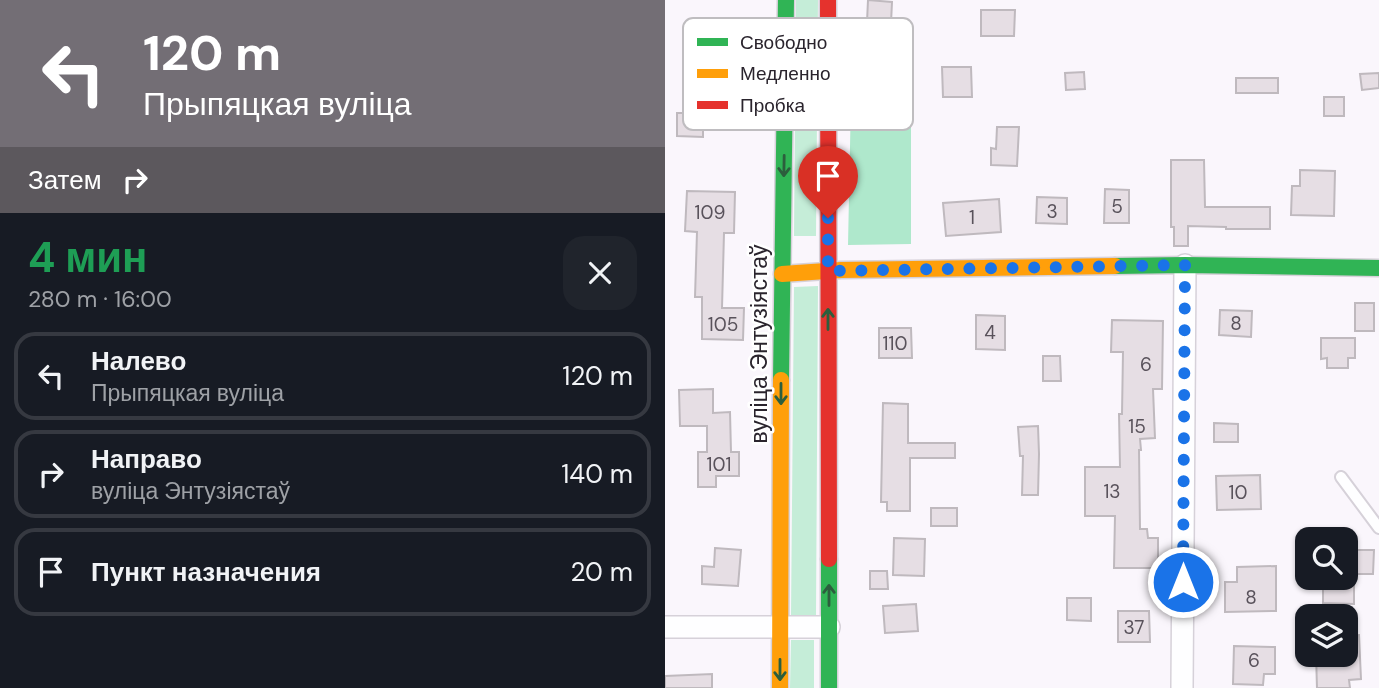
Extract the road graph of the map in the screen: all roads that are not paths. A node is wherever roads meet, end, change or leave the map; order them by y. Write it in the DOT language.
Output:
graph roads {
  1 [pos="786,0"];
  2 [pos="828,0"];
  3 [pos="786,18"];
  4 [pos="828,18"];
  5 [pos="784,130"];
  6 [pos="828,130"];
  7 [pos="1185,265"];
  8 [pos="1379,268"];
  9 [pos="828,271"];
  10 [pos="782,274"];
  11 [pos="1341,477"];
  12 [pos="1379,528"];
  13 [pos="780,626"];
  14 [pos="665,627"];
  15 [pos="829,627"];
  16 [pos="780,688"];
  17 [pos="829,688"];
  18 [pos="1182,688"];
  1 -- 3 [label="street, вуліца Энтузіястаў, one-way"];
  2 -- 4 [label="street"];
  5 -- 10 [label="street, вуліца Энтузіястаў, one-way"];
  6 -- 9 [label="street"];
  7 -- 8 [label="street"];
  7 -- 9 [label="street"];
  7 -- 18 [label="street"];
  9 -- 10 [label="street"];
  15 -- 9 [label="street, one-way"];
  10 -- 13 [label="street, вуліца Энтузіястаў, one-way"];
  11 -- 12 [label="lane"];
  13 -- 14 [label="street"];
  13 -- 15 [label="street"];
  13 -- 16 [label="street, вуліца Энтузіястаў, one-way"];
  15 -- 17 [label="street"];
}
